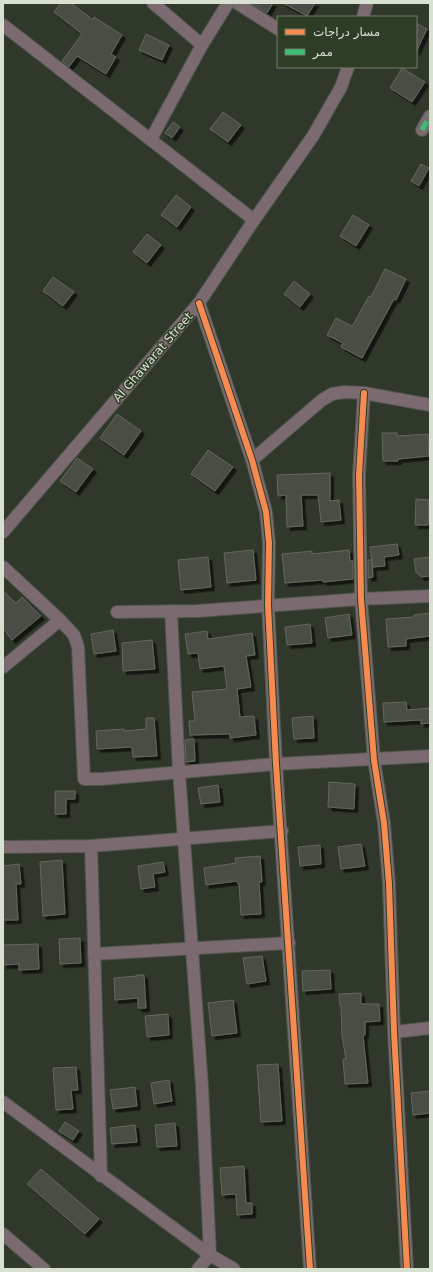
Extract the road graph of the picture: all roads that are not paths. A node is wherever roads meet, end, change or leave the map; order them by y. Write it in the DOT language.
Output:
graph roads {
  1 [pos="153,3"];
  2 [pos="228,3"];
  3 [pos="238,3"];
  4 [pos="367,3"];
  5 [pos="363,16"];
  6 [pos="3,25"];
  7 [pos="277,28"];
  8 [pos="202,45"];
  9 [pos="344,69"];
  10 [pos="430,116"];
  11 [pos="422,130"];
  12 [pos="151,139"];
  13 [pos="254,220"];
  14 [pos="199,303"];
  15 [pos="364,393"];
  16 [pos="430,405"];
  17 [pos="252,460"];
  18 [pos="3,532"];
  19 [pos="3,567"];
  20 [pos="430,596"];
  21 [pos="361,599"];
  22 [pos="268,605"];
  23 [pos="171,611"];
  24 [pos="117,612"];
  25 [pos="60,620"];
  26 [pos="3,668"];
  27 [pos="430,756"];
  28 [pos="374,760"];
  29 [pos="276,764"];
  30 [pos="179,772"];
  31 [pos="282,831"];
  32 [pos="184,838"];
  33 [pos="91,846"];
  34 [pos="3,847"];
  35 [pos="289,943"];
  36 [pos="192,949"];
  37 [pos="94,954"];
  38 [pos="430,1028"];
  39 [pos="394,1032"];
  40 [pos="3,1102"];
  41 [pos="101,1176"];
  42 [pos="3,1235"];
  43 [pos="210,1254"];
  44 [pos="44,1269"];
  45 [pos="198,1269"];
  46 [pos="234,1269"];
  47 [pos="310,1269"];
  48 [pos="407,1269"];
  1 -- 8 [label="street"];
  2 -- 8 [label="street"];
  3 -- 7 [label="street"];
  4 -- 5 [label="street"];
  6 -- 12 [label="street"];
  8 -- 12 [label="street"];
  9 -- 13 [label="street, Al Ghawarat Street"];
  10 -- 11 [label="street"];
  12 -- 13 [label="street"];
  13 -- 14 [label="street, Al Ghawarat Street"];
  14 -- 17 [label="street"];
  14 -- 18 [label="street, Al Ghawarat Street"];
  15 -- 16 [label="street"];
  15 -- 17 [label="street"];
  15 -- 21 [label="street"];
  17 -- 22 [label="street"];
  19 -- 25 [label="street"];
  20 -- 21 [label="street"];
  21 -- 22 [label="street"];
  21 -- 28 [label="street"];
  22 -- 23 [label="street"];
  22 -- 29 [label="street"];
  23 -- 24 [label="street"];
  23 -- 30 [label="street"];
  25 -- 26 [label="street"];
  25 -- 30 [label="street"];
  27 -- 28 [label="street"];
  28 -- 29 [label="street"];
  28 -- 39 [label="street"];
  29 -- 30 [label="street"];
  29 -- 31 [label="street"];
  30 -- 32 [label="street"];
  31 -- 32 [label="street"];
  31 -- 35 [label="street"];
  32 -- 33 [label="street"];
  32 -- 36 [label="street"];
  33 -- 34 [label="street"];
  33 -- 37 [label="street"];
  35 -- 36 [label="street"];
  35 -- 47 [label="street"];
  36 -- 37 [label="street"];
  36 -- 43 [label="street"];
  37 -- 41 [label="street"];
  38 -- 39 [label="street"];
  39 -- 48 [label="street"];
  40 -- 41 [label="street"];
  41 -- 43 [label="street"];
  42 -- 44 [label="street"];
  43 -- 45 [label="street"];
  43 -- 46 [label="street"];
}
